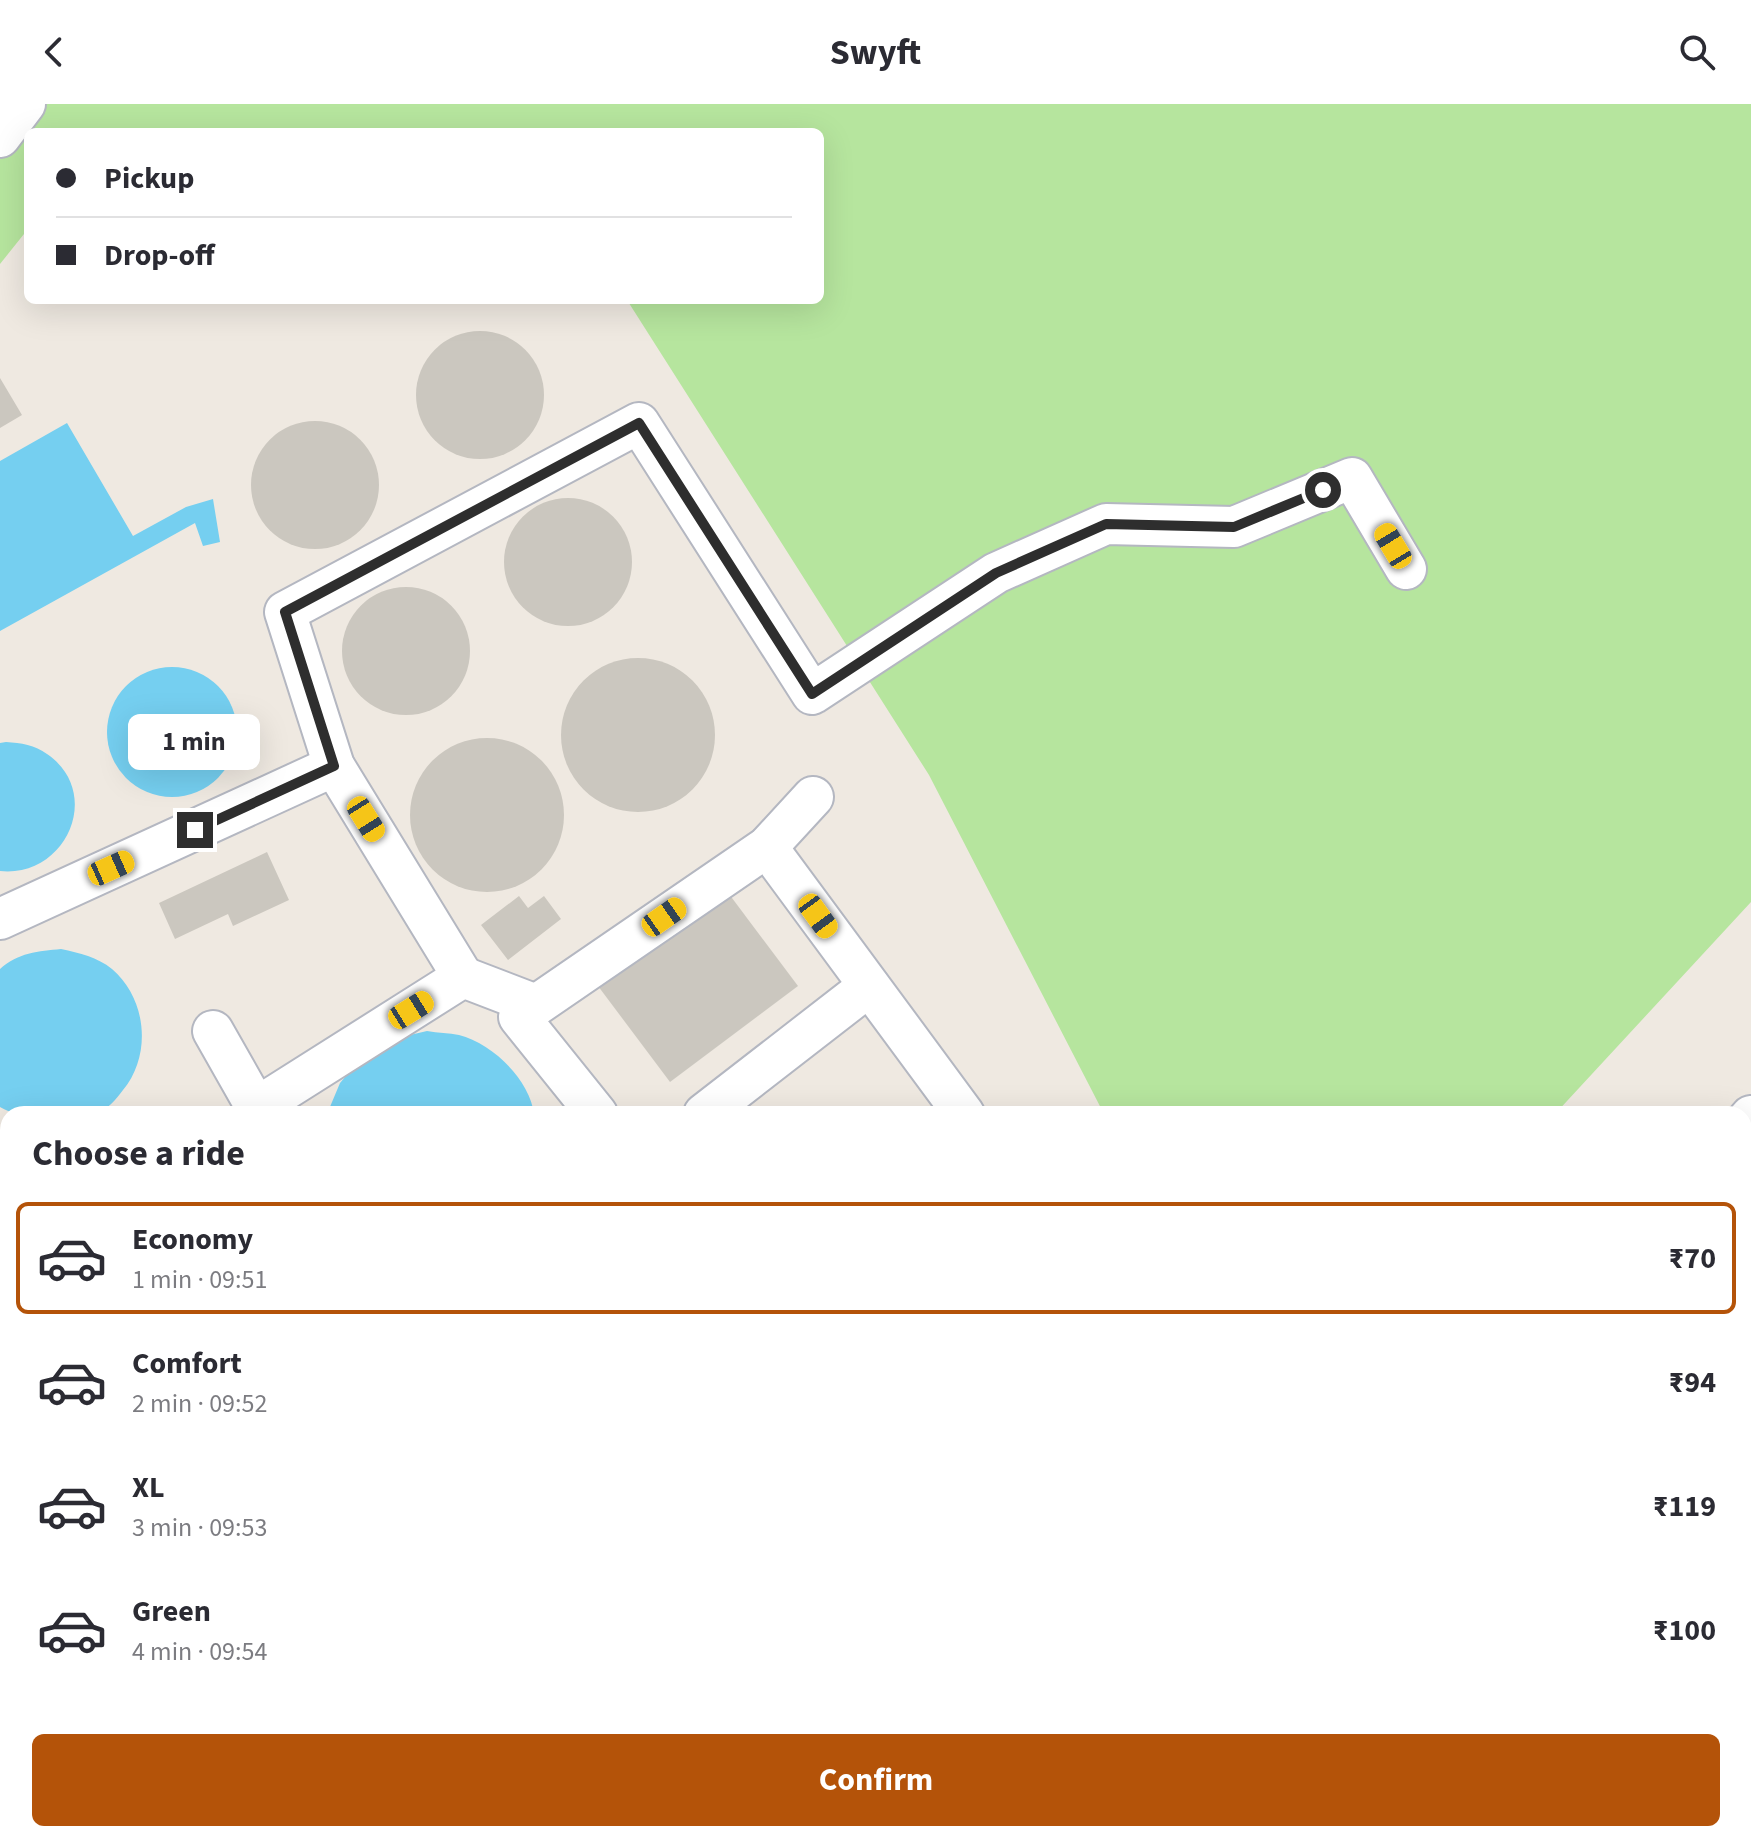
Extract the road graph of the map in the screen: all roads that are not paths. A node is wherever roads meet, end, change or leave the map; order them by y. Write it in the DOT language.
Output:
graph roads {
  1 [pos="25,104"];
  2 [pos="0,137"];
  3 [pos="1406,569"];
  4 [pos="334,766"];
  5 [pos="813,797"];
  6 [pos="767,847"];
  7 [pos="0,919"];
  8 [pos="463,977"];
  9 [pos="869,986"];
  10 [pos="536,1005"];
  11 [pos="213,1031"];
  12 [pos="255,1106"];
  13 [pos="266,1106"];
  14 [pos="591,1106"];
  15 [pos="714,1106"];
  16 [pos="958,1106"];
  1 -- 2 [label="street"];
  3 -- 4 [label="street"];
  4 -- 7 [label="street"];
  4 -- 8 [label="street"];
  5 -- 6 [label="street"];
  6 -- 9 [label="street"];
  6 -- 10 [label="street"];
  8 -- 10 [label="street"];
  8 -- 13 [label="street"];
  9 -- 15 [label="street"];
  9 -- 16 [label="street"];
  10 -- 14 [label="street"];
  11 -- 12 [label="street"];
}
